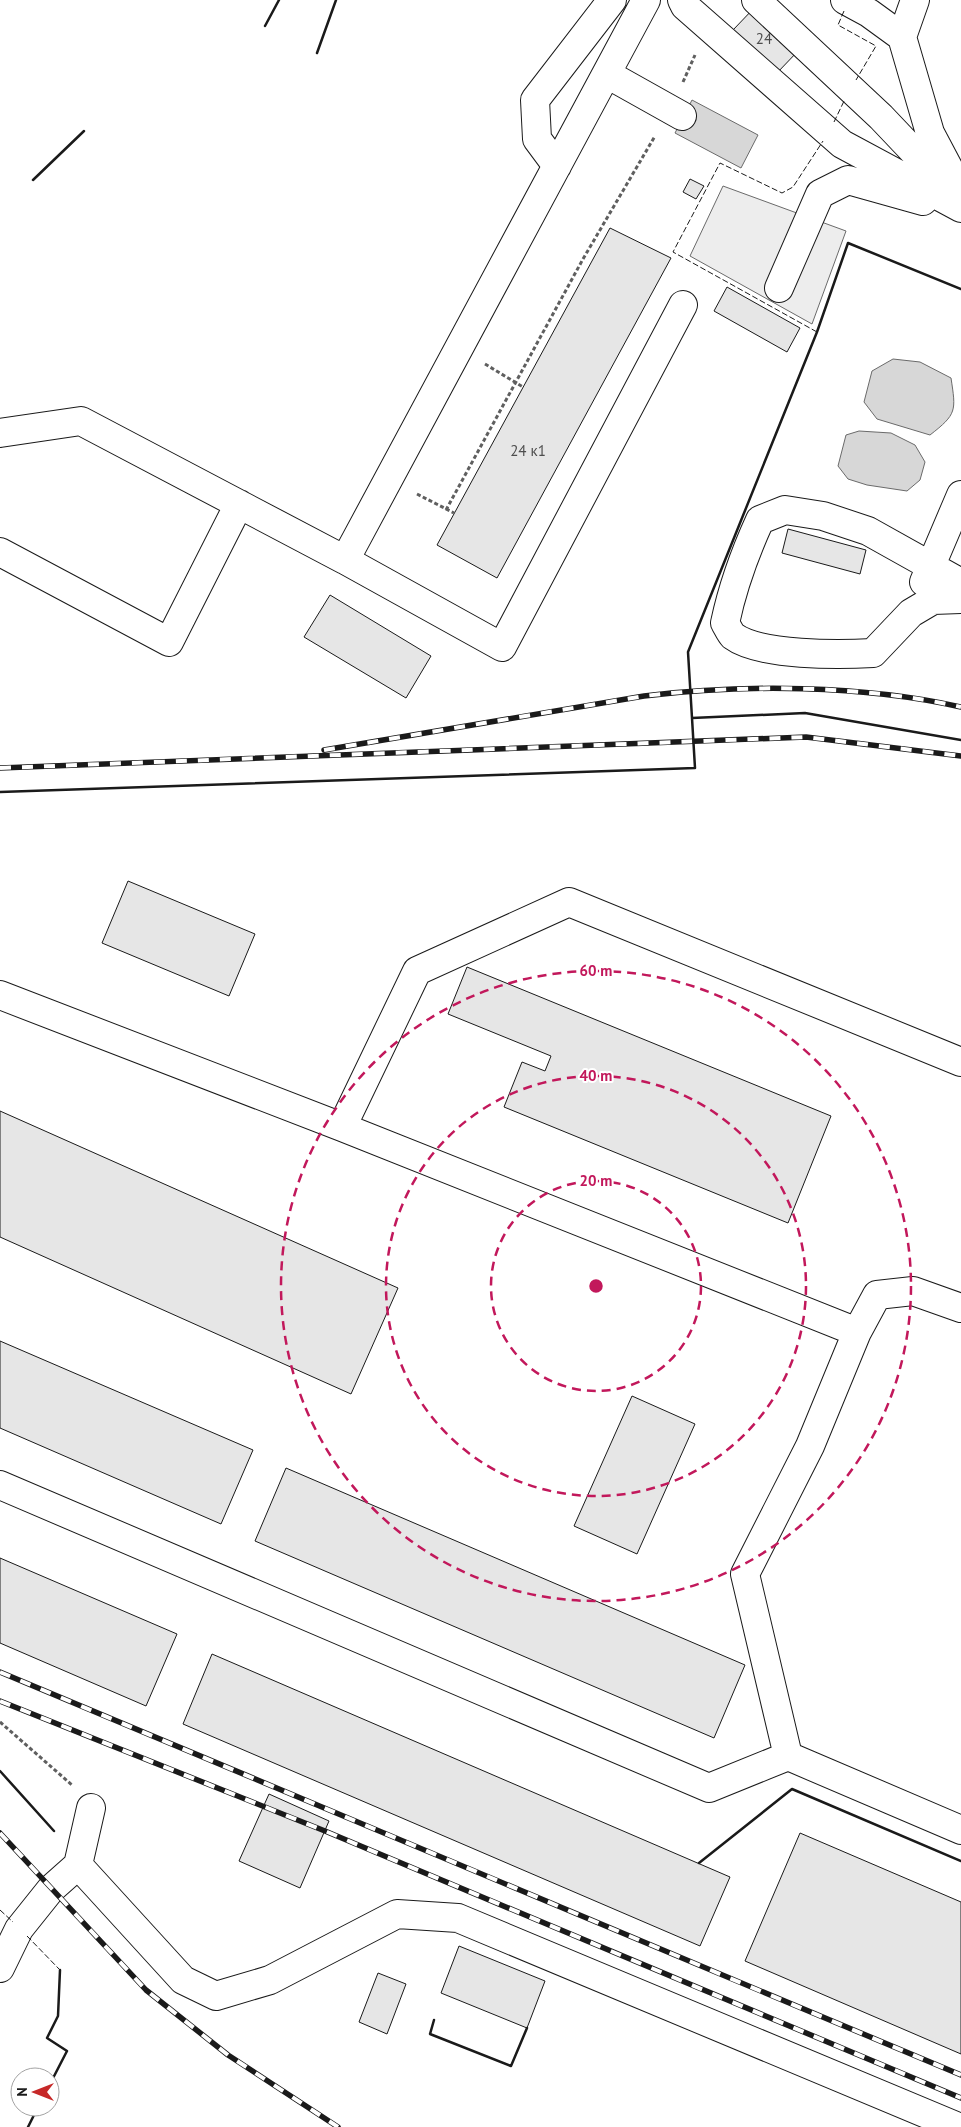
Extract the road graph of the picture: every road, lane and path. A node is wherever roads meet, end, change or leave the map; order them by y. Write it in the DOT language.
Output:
graph roads {
  1 [pos="612,0"];
  2 [pos="646,0"];
  3 [pos="682,0"];
  4 [pos="756,0"];
  5 [pos="845,0"];
  6 [pos="915,0"];
  7 [pos="707,26"];
  8 [pos="902,37"];
  9 [pos="607,74"];
  10 [pos="676,113"];
  11 [pos="557,166"];
  12 [pos="961,191"];
  13 [pos="961,202"];
  14 [pos="961,210"];
  15 [pos="779,288"];
  16 [pos="684,305"];
  17 [pos="458,350"];
  18 [pos="516,381"];
  19 [pos="523,387"];
  20 [pos="0,433"];
  21 [pos="961,495"];
  22 [pos="239,504"];
  23 [pos="454,514"];
  24 [pos="0,552"];
  25 [pos="345,560"];
  26 [pos="931,565"];
  27 [pos="961,583"];
  28 [pos="961,599"];
  29 [pos="911,613"];
  30 [pos="0,995"];
  31 [pos="961,1062"];
  32 [pos="342,1127"];
  33 [pos="961,1308"];
  34 [pos="857,1332"];
  35 [pos="0,1485"];
  36 [pos="0,1722"];
  37 [pos="788,1756"];
  38 [pos="91,1808"];
  39 [pos="961,1830"];
  40 [pos="78,1865"];
  41 [pos="0,1968"];
  42 [pos="958,2127"];
  1 -- 11 [label="lane"];
  2 -- 9 [label="lane"];
  3 -- 7 [label="lane"];
  4 -- 13 [label="lane"];
  5 -- 8 [label="lane"];
  6 -- 8 [label="lane"];
  7 -- 10 [label="path"];
  7 -- 14 [label="lane"];
  8 -- 12 [label="lane"];
  9 -- 10 [label="lane"];
  9 -- 11 [label="lane"];
  10 -- 18 [label="path"];
  11 -- 17 [label="lane"];
  14 -- 15 [label="lane"];
  16 -- 25 [label="lane"];
  17 -- 18 [label="path"];
  17 -- 25 [label="lane"];
  18 -- 19 [label="path"];
  18 -- 23 [label="path"];
  20 -- 22 [label="lane"];
  21 -- 26 [label="lane"];
  22 -- 24 [label="lane"];
  22 -- 25 [label="lane"];
  26 -- 27 [label="lane"];
  26 -- 29 [label="lane"];
  26 -- 29 [label="lane"];
  28 -- 29 [label="lane"];
  30 -- 32 [label="lane"];
  31 -- 32 [label="lane"];
  32 -- 34 [label="lane"];
  33 -- 34 [label="lane"];
  34 -- 37 [label="lane"];
  35 -- 37 [label="lane"];
  36 -- 38 [label="path"];
  37 -- 39 [label="lane"];
  38 -- 40 [label="lane"];
  40 -- 41 [label="lane"];
  40 -- 42 [label="lane"];
}
